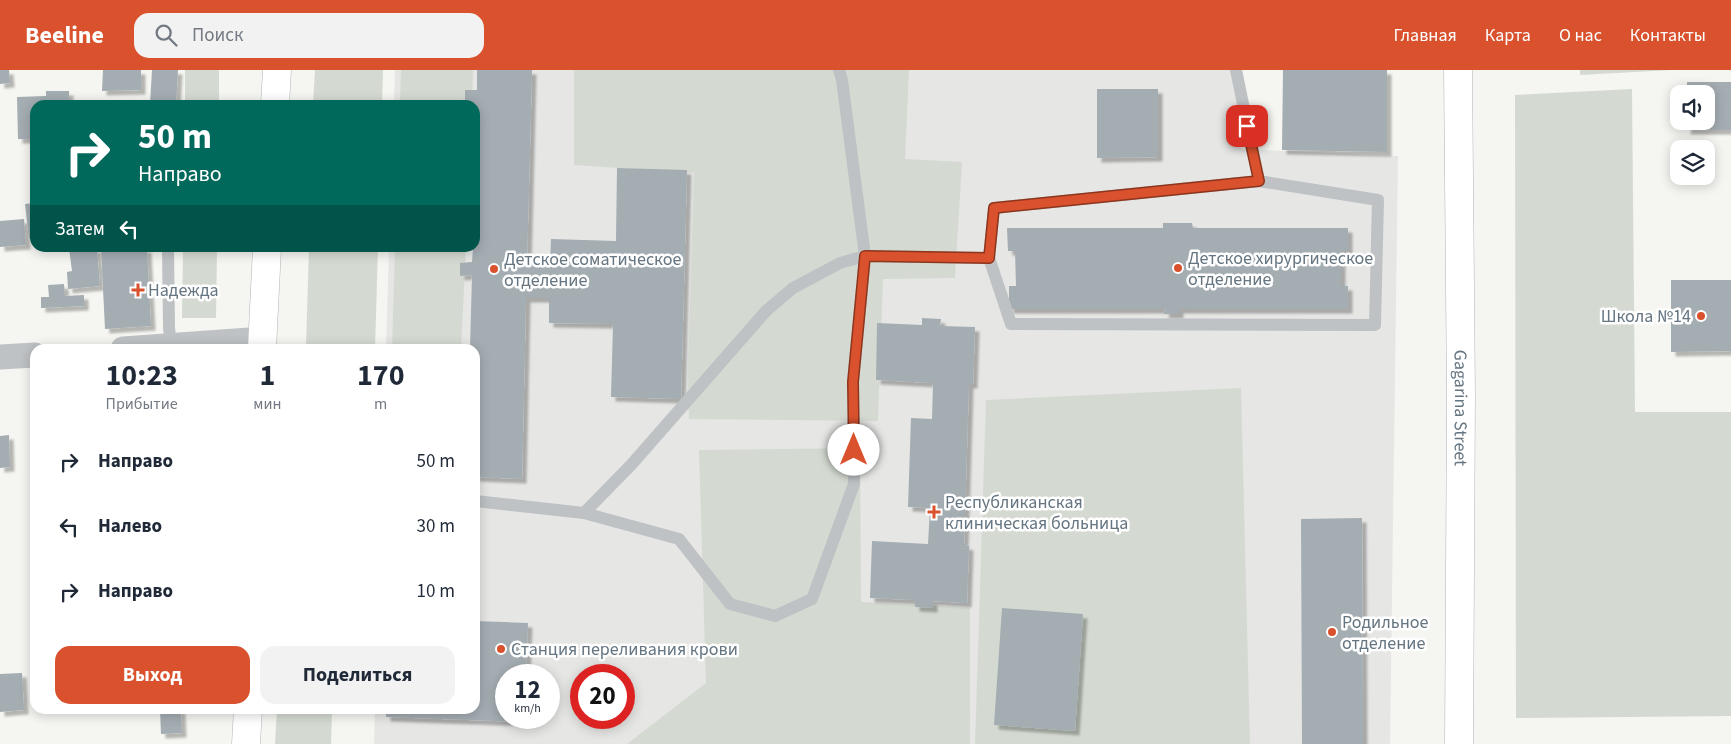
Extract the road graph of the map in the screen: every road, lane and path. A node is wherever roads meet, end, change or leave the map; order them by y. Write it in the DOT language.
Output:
graph roads {
  1 [pos="277,70"];
  2 [pos="839,70"];
  3 [pos="1236,70"];
  4 [pos="1458,70"];
  5 [pos="275,100"];
  6 [pos="1259,181"];
  7 [pos="168,252"];
  8 [pos="267,252"];
  9 [pos="865,256"];
  10 [pos="989,258"];
  11 [pos="170,344"];
  12 [pos="262,344"];
  13 [pos="30,355"];
  14 [pos="0,358"];
  15 [pos="480,502"];
  16 [pos="584,513"];
  17 [pos="248,714"];
  18 [pos="246,744"];
  19 [pos="1460,744"];
  1 -- 5 [label="street"];
  2 -- 9 [label="lane"];
  3 -- 6 [label="lane"];
  4 -- 19 [label="street, Gagarina Street"];
  6 -- 10 [label="lane"];
  6 -- 10 [label="lane"];
  7 -- 11 [label="lane"];
  8 -- 12 [label="street"];
  9 -- 10 [label="lane"];
  9 -- 16 [label="lane"];
  9 -- 16 [label="lane"];
  13 -- 14 [label="street"];
  15 -- 16 [label="lane"];
  17 -- 18 [label="street"];
}
